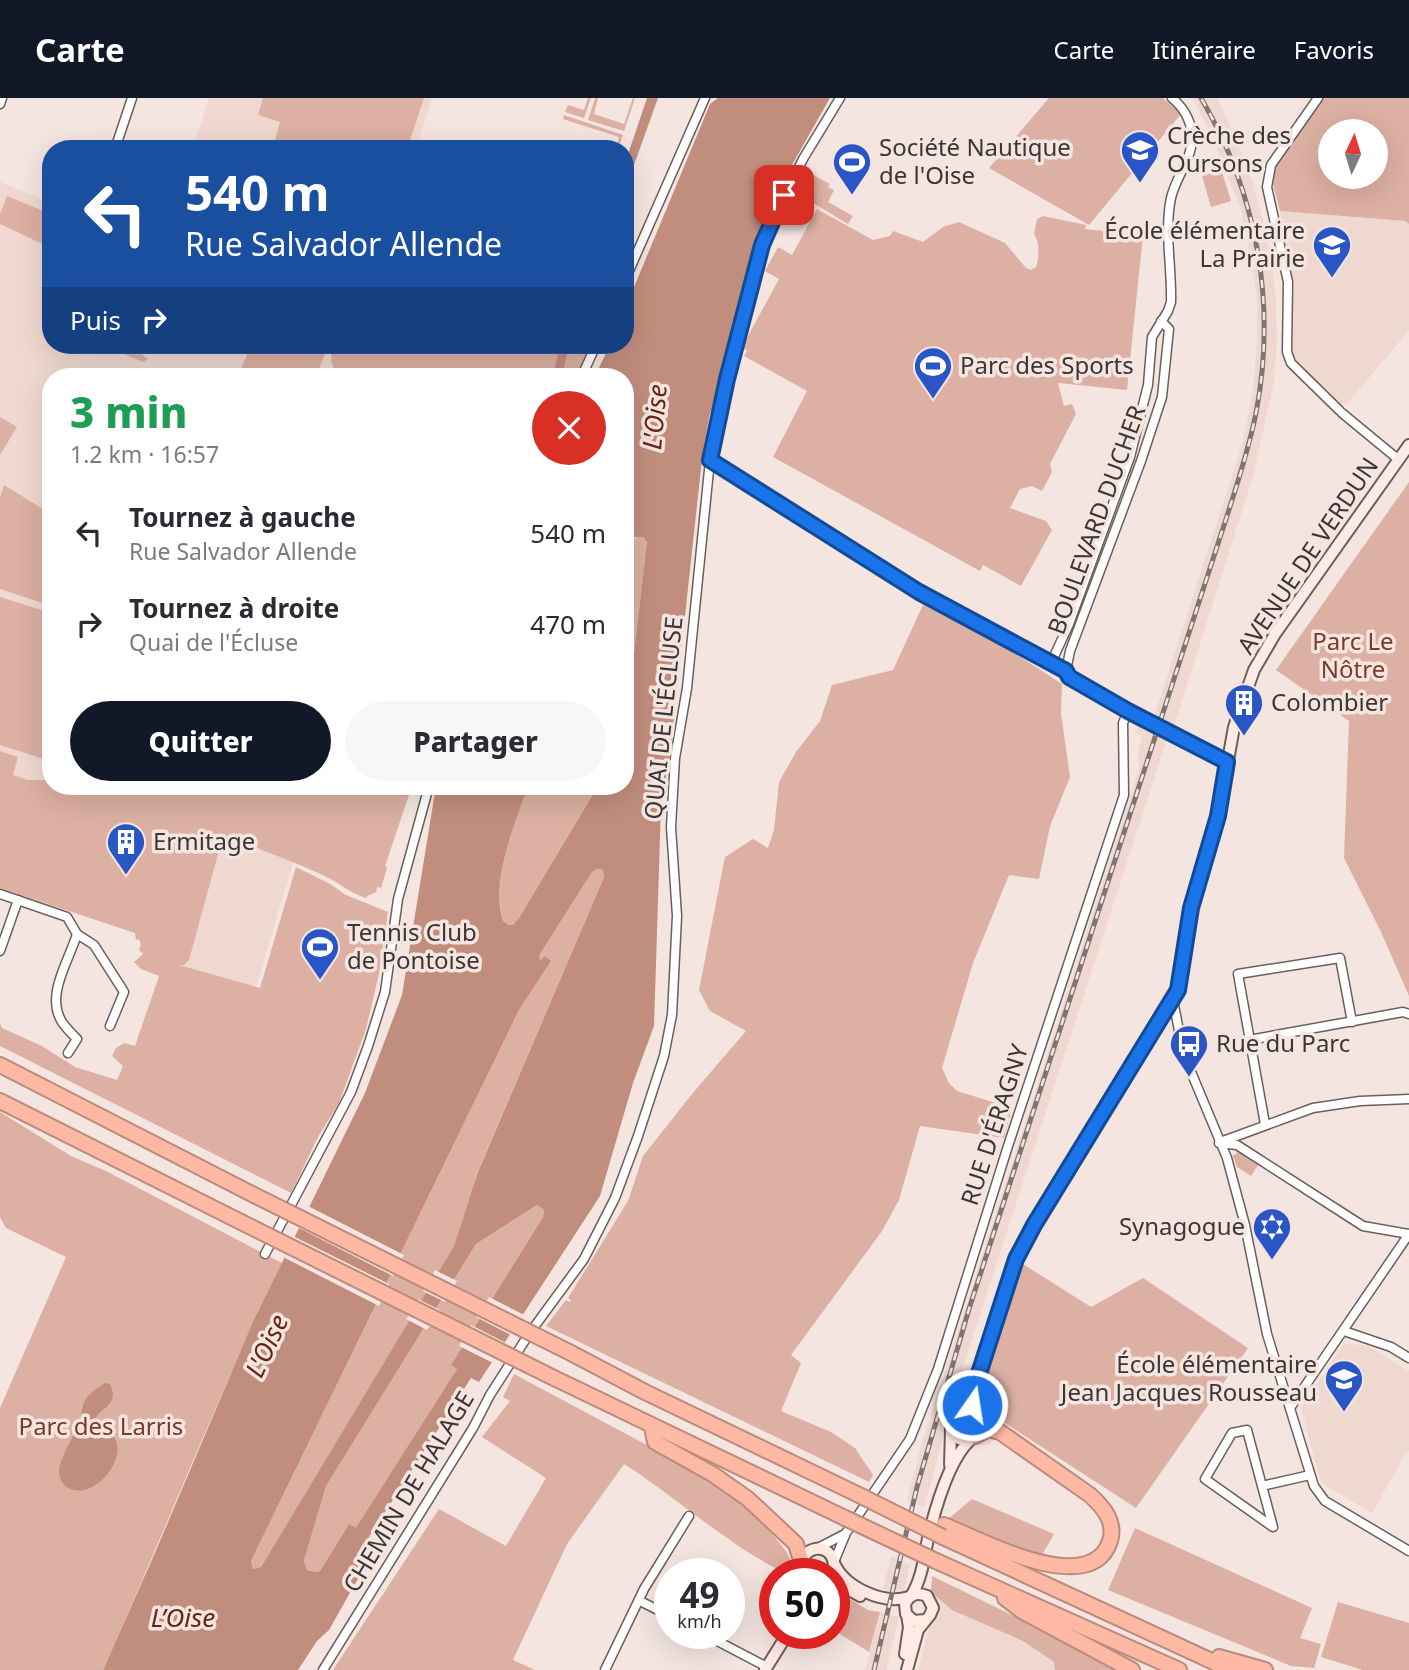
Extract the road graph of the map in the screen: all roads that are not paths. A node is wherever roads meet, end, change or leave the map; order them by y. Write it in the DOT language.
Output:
graph roads {
  1 [pos="2,98"];
  2 [pos="132,98"];
  3 [pos="705,98"];
  4 [pos="840,98"];
  5 [pos="1172,98"];
  6 [pos="1318,98"];
  7 [pos="0,104"];
  8 [pos="118,140"];
  9 [pos="634,260"];
  10 [pos="1161,321"];
  11 [pos="1151,366"];
  12 [pos="1166,369"];
  13 [pos="1409,445"];
  14 [pos="710,460"];
  15 [pos="1399,460"];
  16 [pos="1069,624"];
  17 [pos="1070,651"];
  18 [pos="1051,663"];
  19 [pos="1066,671"];
  20 [pos="1128,711"];
  21 [pos="1227,762"];
  22 [pos="427,795"];
  23 [pos="0,894"];
  24 [pos="19,900"];
  25 [pos="77,934"];
  26 [pos="0,951"];
  27 [pos="1172,1000"];
  28 [pos="1409,1014"];
  29 [pos="1352,1022"];
  30 [pos="110,1026"];
  31 [pos="1249,1040"];
  32 [pos="68,1053"];
  33 [pos="0,1065"];
  34 [pos="1409,1099"];
  35 [pos="0,1101"];
  36 [pos="1265,1125"];
  37 [pos="1219,1143"];
  38 [pos="1409,1234"];
  39 [pos="265,1254"];
  40 [pos="1343,1331"];
  41 [pos="529,1334"];
  42 [pos="1409,1358"];
  43 [pos="974,1389"];
  44 [pos="1290,1408"];
  45 [pos="956,1415"];
  46 [pos="976,1418"];
  47 [pos="652,1427"];
  48 [pos="951,1430"];
  49 [pos="973,1438"];
  50 [pos="948,1475"];
  51 [pos="1310,1475"];
  52 [pos="1262,1486"];
  53 [pos="689,1516"];
  54 [pos="943,1531"];
  55 [pos="846,1533"];
  56 [pos="815,1549"];
  57 [pos="1409,1550"];
  58 [pos="800,1558"];
  59 [pos="805,1558"];
  60 [pos="830,1558"];
  61 [pos="836,1558"];
  62 [pos="930,1560"];
  63 [pos="850,1581"];
  64 [pos="987,1585"];
  65 [pos="850,1590"];
  66 [pos="910,1597"];
  67 [pos="930,1599"];
  68 [pos="640,1601"];
  69 [pos="654,1608"];
  70 [pos="907,1615"];
  71 [pos="925,1620"];
  72 [pos="1170,1643"];
  73 [pos="730,1649"];
  74 [pos="778,1649"];
  75 [pos="766,1669"];
  76 [pos="323,1670"];
  77 [pos="606,1670"];
  78 [pos="905,1670"];
  79 [pos="1132,1670"];
  80 [pos="1180,1670"];
  81 [pos="1230,1670"];
  82 [pos="1265,1670"];
  1 -- 7 [label="street"];
  2 -- 8 [label="street"];
  3 -- 9 [label="street"];
  4 -- 14 [label="street, QUAI DE L'ÉCLUSE"];
  5 -- 10 [label="street, BOULEVARD DUCHER"];
  6 -- 15 [label="street"];
  10 -- 11 [label="street, BOULEVARD DUCHER"];
  10 -- 12 [label="street, BOULEVARD DUCHER"];
  11 -- 12 [label="street"];
  11 -- 16 [label="street, BOULEVARD DUCHER"];
  12 -- 17 [label="street, BOULEVARD DUCHER"];
  13 -- 15 [label="main road, AVENUE DE VERDUN"];
  14 -- 18 [label="street"];
  14 -- 41 [label="street, QUAI DE L'ÉCLUSE"];
  15 -- 21 [label="main road, AVENUE DE VERDUN"];
  16 -- 17 [label="street, BOULEVARD DUCHER"];
  16 -- 18 [label="street, BOULEVARD DUCHER"];
  17 -- 19 [label="street, BOULEVARD DUCHER"];
  18 -- 19 [label="street"];
  19 -- 20 [label="street"];
  20 -- 21 [label="street"];
  20 -- 55 [label="street, RUE D'ÉRAGNY"];
  21 -- 27 [label="main road, AVENUE DE VERDUN"];
  22 -- 39 [label="street"];
  23 -- 24 [label="street"];
  24 -- 25 [label="street"];
  24 -- 26 [label="street"];
  25 -- 30 [label="street"];
  25 -- 32 [label="street"];
  27 -- 37 [label="street"];
  27 -- 43 [label="main road, AVENUE DE VERDUN"];
  28 -- 29 [label="street"];
  29 -- 31 [label="street"];
  29 -- 31 [label="street"];
  31 -- 36 [label="street"];
  33 -- 54 [label="highway, bridge"];
  34 -- 36 [label="street"];
  35 -- 47 [label="highway, bridge"];
  36 -- 37 [label="street"];
  37 -- 38 [label="street"];
  37 -- 44 [label="street"];
  38 -- 40 [label="street"];
  40 -- 42 [label="street"];
  40 -- 44 [label="street"];
  41 -- 76 [label="street, CHEMIN DE HALAGE"];
  43 -- 45 [label="main road, AVENUE DE VERDUN"];
  43 -- 46 [label="main road, AVENUE DE VERDUN"];
  44 -- 51 [label="street"];
  45 -- 46 [label="main road"];
  45 -- 48 [label="main road"];
  46 -- 49 [label="main road"];
  47 -- 58 [label="highway"];
  47 -- 62 [label="highway, bridge"];
  48 -- 49 [label="main road"];
  48 -- 50 [label="main road"];
  49 -- 50 [label="main road"];
  49 -- 54 [label="highway"];
  50 -- 62 [label="main road"];
  51 -- 52 [label="street"];
  51 -- 57 [label="street"];
  52 -- 52 [label="street"];
  53 -- 68 [label="street"];
  54 -- 72 [label="highway"];
  55 -- 56 [label="street, RUE D'ÉRAGNY"];
  55 -- 61 [label="street, RUE D'ÉRAGNY"];
  56 -- 59 [label="main road"];
  56 -- 60 [label="main road"];
  62 -- 64 [label="highway"];
  62 -- 66 [label="main road"];
  62 -- 67 [label="main road"];
  63 -- 66 [label="main road"];
  64 -- 79 [label="highway"];
  64 -- 80 [label="highway"];
  65 -- 70 [label="main road"];
  66 -- 67 [label="main road"];
  66 -- 70 [label="main road"];
  67 -- 71 [label="main road"];
  68 -- 69 [label="street"];
  68 -- 77 [label="street"];
  70 -- 71 [label="main road"];
  70 -- 78 [label="main road"];
  71 -- 78 [label="main road"];
  72 -- 81 [label="highway"];
  72 -- 82 [label="highway"];
  73 -- 75 [label="street"];
  74 -- 75 [label="main road"];
}
